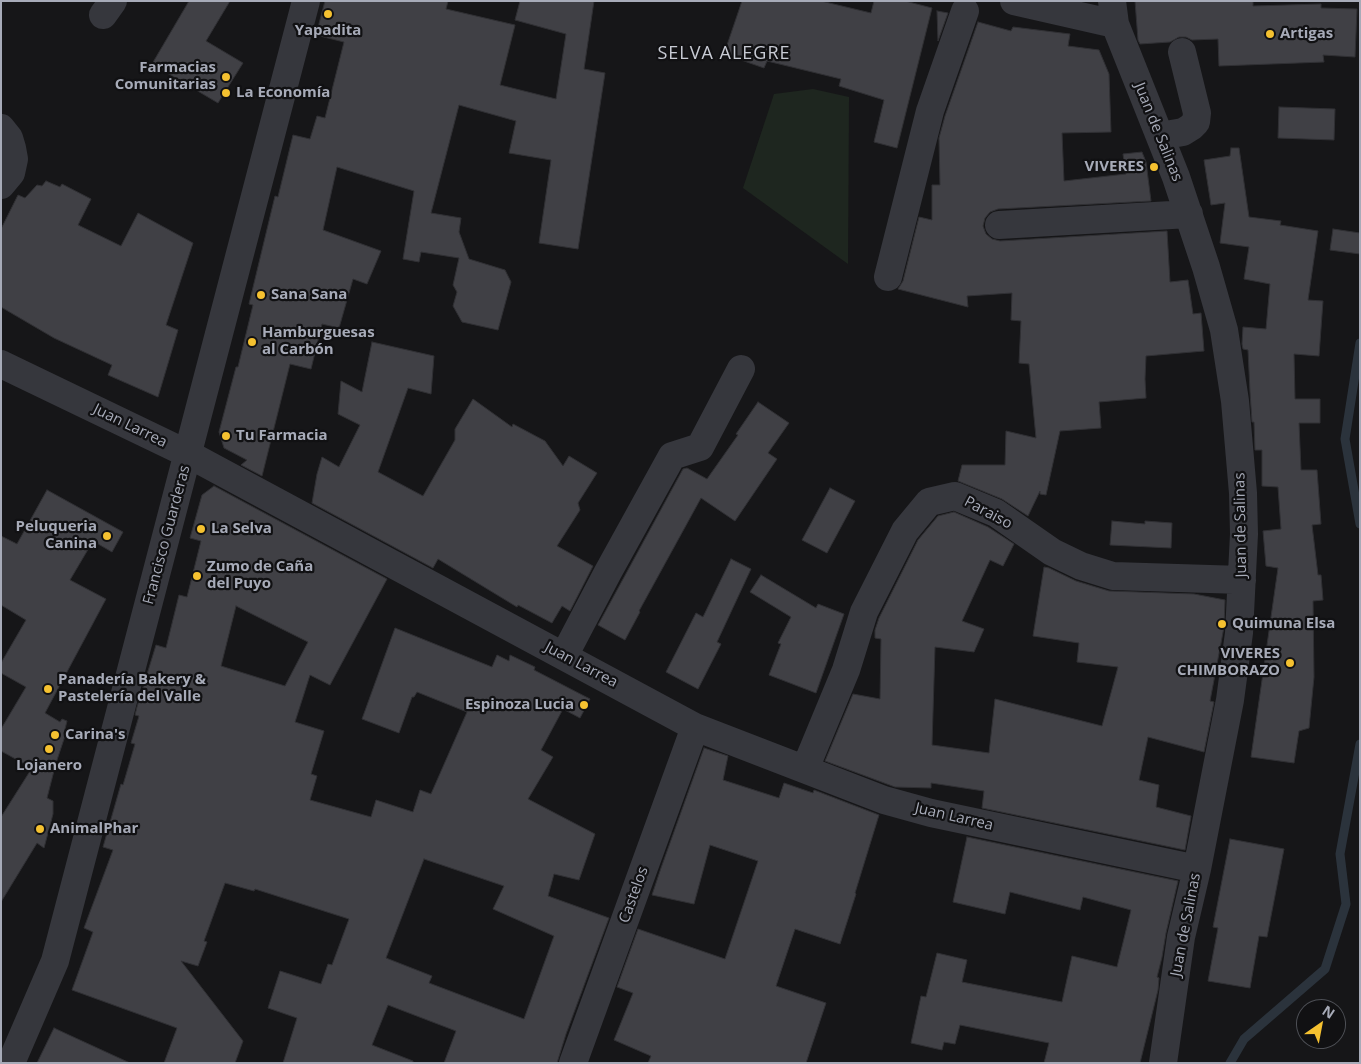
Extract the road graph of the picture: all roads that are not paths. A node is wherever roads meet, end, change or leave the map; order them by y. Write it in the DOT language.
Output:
graph roads {
  1 [pos="306,1"];
  2 [pos="1014,1"];
  3 [pos="965,11"];
  4 [pos="1113,13"];
  5 [pos="1182,52"];
  6 [pos="1,128"];
  7 [pos="1160,136"];
  8 [pos="1,185"];
  9 [pos="1189,214"];
  10 [pos="999,225"];
  11 [pos="888,277"];
  12 [pos="1,364"];
  13 [pos="741,369"];
  14 [pos="188,454"];
  15 [pos="1242,580"];
  16 [pos="564,656"];
  17 [pos="695,727"];
  18 [pos="805,769"];
  19 [pos="1197,869"];
  20 [pos="11,1063"];
  21 [pos="573,1063"];
  22 [pos="1163,1063"];
  1 -- 14 [label="street, Francisco Guarderas"];
  2 -- 4 [label="street"];
  3 -- 11 [label="street"];
  4 -- 7 [label="street, Juan de Salinas"];
  5 -- 7 [label="street"];
  6 -- 8 [label="street"];
  7 -- 9 [label="street, Juan de Salinas"];
  9 -- 10 [label="street"];
  9 -- 15 [label="street, Juan de Salinas"];
  12 -- 14 [label="street, Juan Larrea"];
  13 -- 16 [label="street"];
  14 -- 16 [label="street, Juan Larrea"];
  14 -- 20 [label="street, Francisco Guarderas"];
  15 -- 18 [label="street, Paraiso"];
  15 -- 19 [label="street, Juan de Salinas"];
  16 -- 17 [label="street, Juan Larrea"];
  17 -- 18 [label="street, Juan Larrea"];
  17 -- 21 [label="street, Castelos"];
  18 -- 19 [label="street, Juan Larrea"];
  19 -- 22 [label="street, Juan de Salinas"];
}
